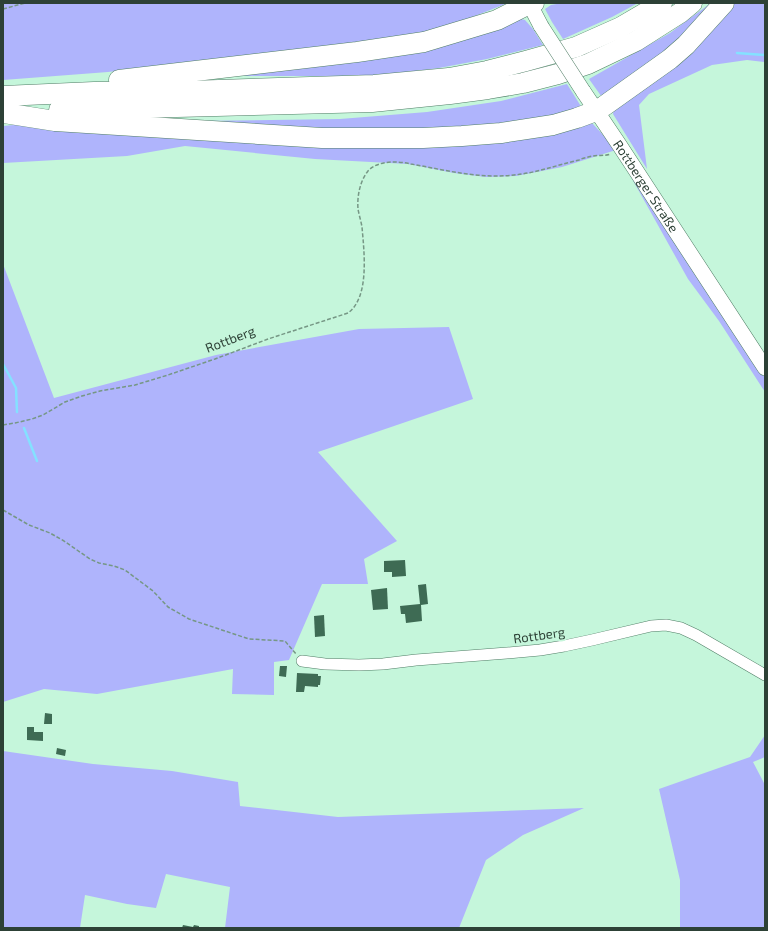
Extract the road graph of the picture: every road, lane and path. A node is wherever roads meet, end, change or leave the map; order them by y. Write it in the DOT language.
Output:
graph roads {
  1 [pos="26,3"];
  2 [pos="530,3"];
  3 [pos="662,3"];
  4 [pos="692,3"];
  5 [pos="724,3"];
  6 [pos="3,9"];
  7 [pos="3,105"];
  8 [pos="596,111"];
  9 [pos="620,146"];
  10 [pos="765,368"];
  11 [pos="3,425"];
  12 [pos="3,510"];
  13 [pos="302,661"];
  14 [pos="765,676"];
  1 -- 6 [label="path"];
  2 -- 7 [label="highway"];
  2 -- 8 [label="main road, Rottberger Straße, bridge"];
  3 -- 7 [label="highway"];
  4 -- 7 [label="highway"];
  5 -- 8 [label="highway"];
  7 -- 8 [label="highway"];
  8 -- 9 [label="main road, Rottberger Straße"];
  9 -- 10 [label="main road, Rottberger Straße"];
  9 -- 11 [label="path, Rottberg"];
  12 -- 13 [label="path"];
  13 -- 14 [label="street, Rottberg"];
}
